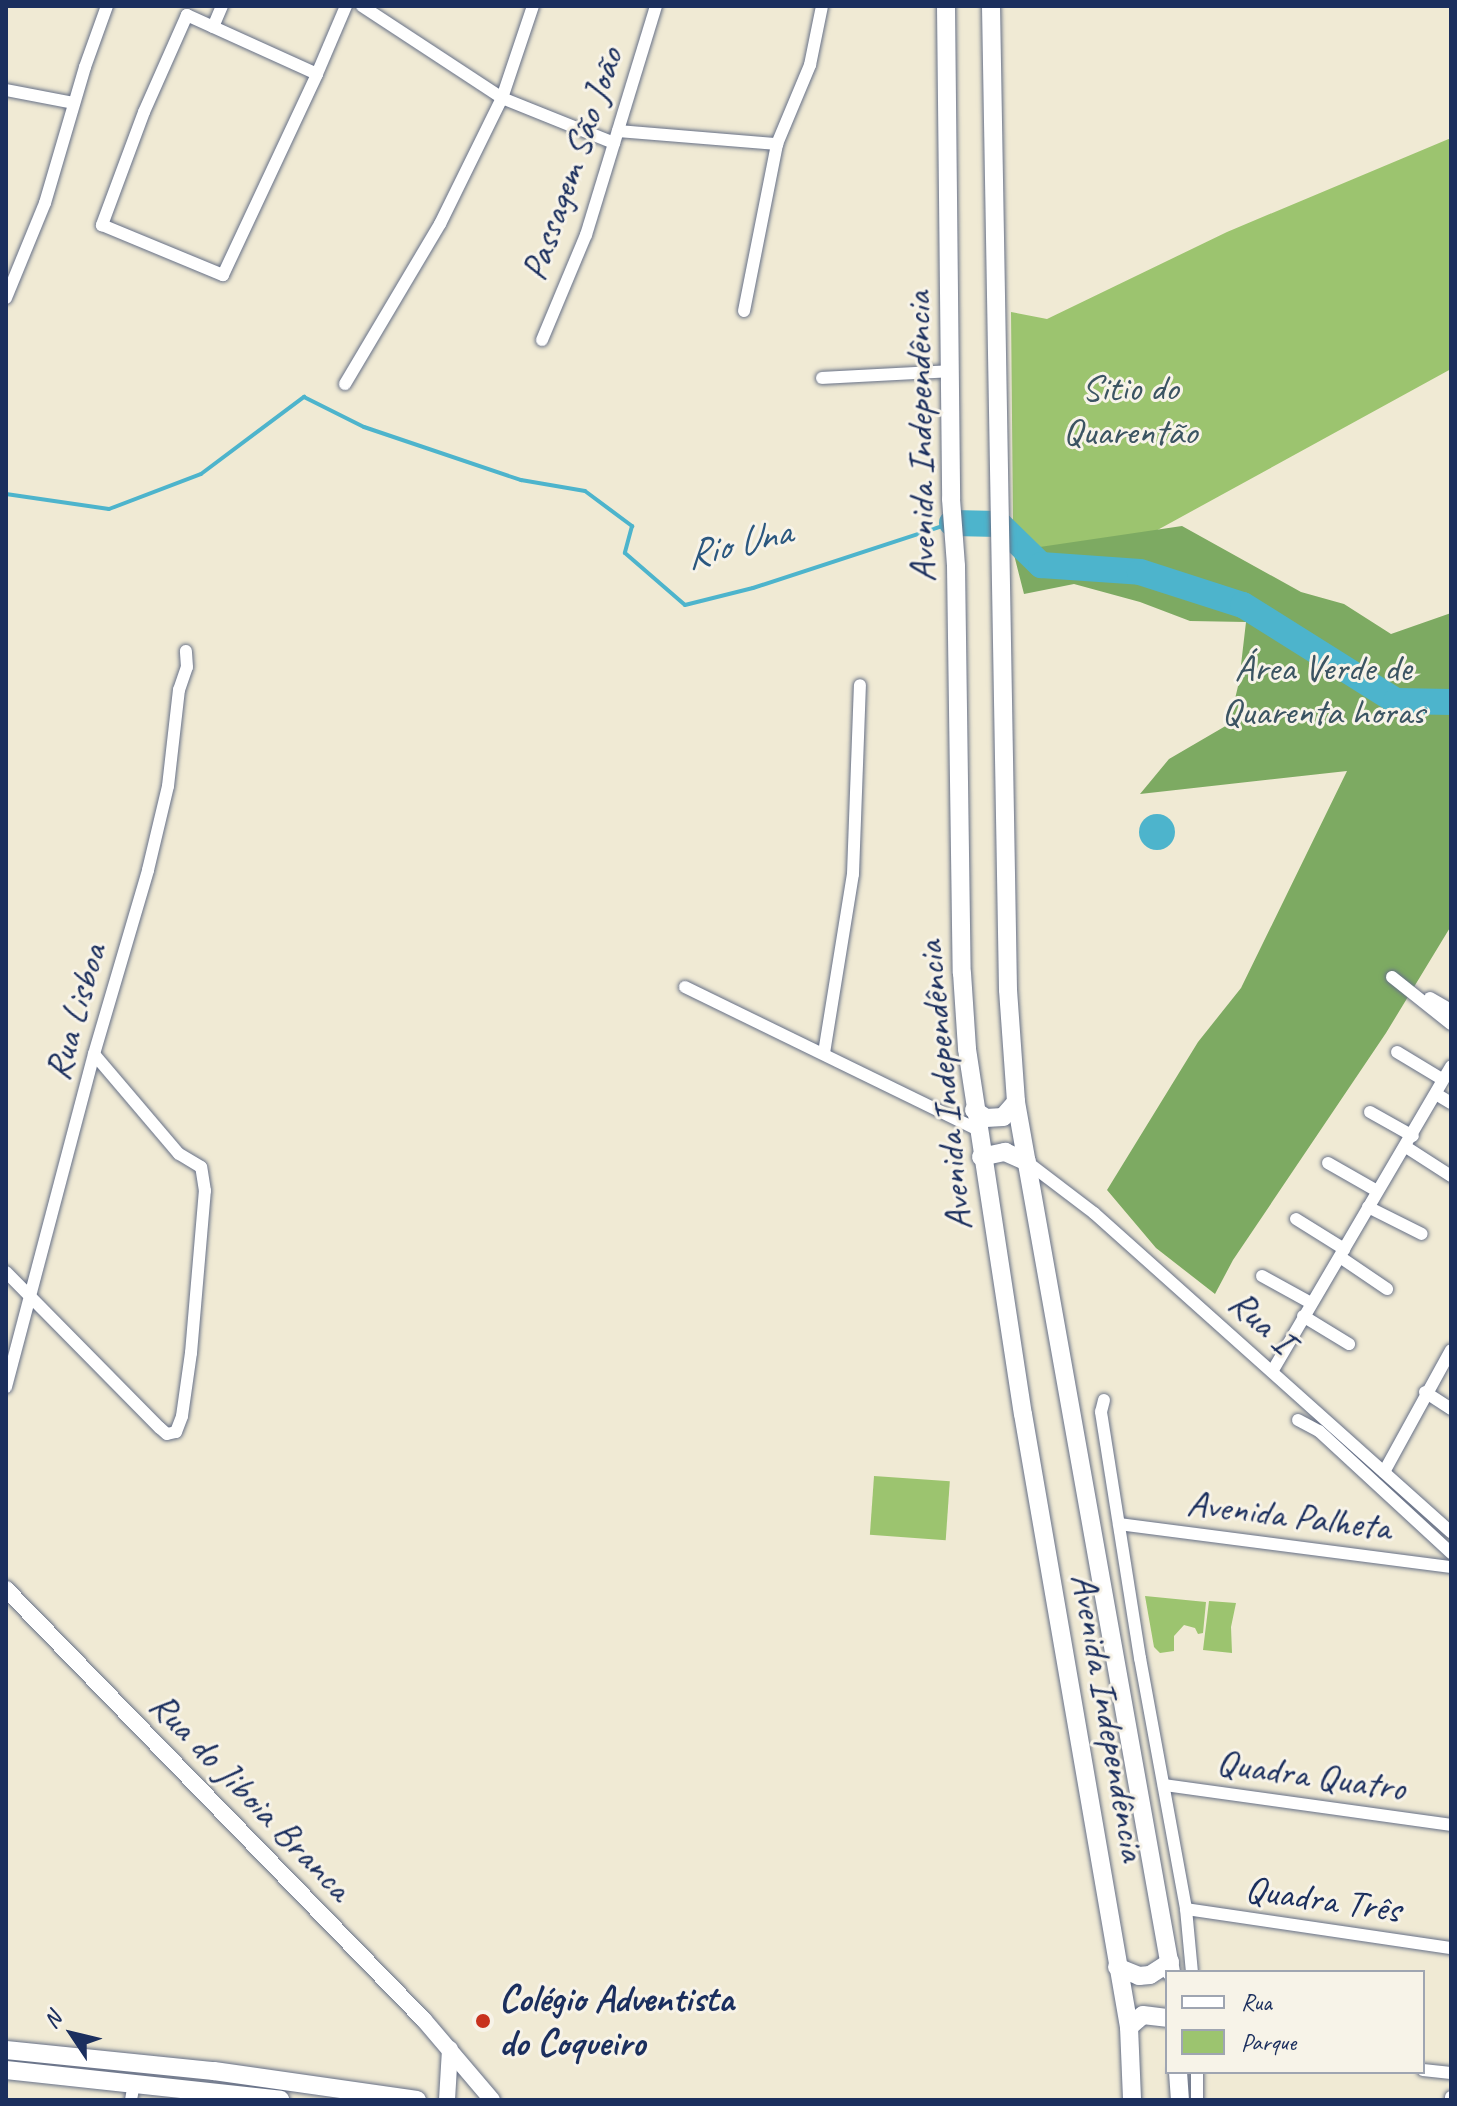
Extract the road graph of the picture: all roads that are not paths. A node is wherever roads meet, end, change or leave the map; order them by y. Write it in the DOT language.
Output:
graph roads {
  1 [pos="105,6"];
  2 [pos="222,6"];
  3 [pos="346,6"];
  4 [pos="362,6"];
  5 [pos="533,6"];
  6 [pos="656,6"];
  7 [pos="822,6"];
  8 [pos="946,6"];
  9 [pos="991,6"];
  10 [pos="213,27"];
  11 [pos="317,74"];
  12 [pos="6,90"];
  13 [pos="502,98"];
  14 [pos="74,103"];
  15 [pos="616,137"];
  16 [pos="777,144"];
  17 [pos="6,298"];
  18 [pos="744,311"];
  19 [pos="542,340"];
  20 [pos="952,371"];
  21 [pos="822,378"];
  22 [pos="345,384"];
  23 [pos="186,651"];
  24 [pos="860,685"];
  25 [pos="1392,977"];
  26 [pos="685,987"];
  27 [pos="1430,998"];
  28 [pos="1451,1010"];
  29 [pos="1451,1024"];
  30 [pos="1397,1052"];
  31 [pos="824,1053"];
  32 [pos="94,1054"];
  33 [pos="1451,1066"];
  34 [pos="1442,1079"];
  35 [pos="1436,1094"];
  36 [pos="1016,1102"];
  37 [pos="1451,1103"];
  38 [pos="1370,1112"];
  39 [pos="975,1119"];
  40 [pos="1410,1142"];
  41 [pos="981,1157"];
  42 [pos="1027,1162"];
  43 [pos="1328,1163"];
  44 [pos="1451,1176"];
  45 [pos="1377,1191"];
  46 [pos="1368,1207"];
  47 [pos="1296,1219"];
  48 [pos="1422,1234"];
  49 [pos="1342,1253"];
  50 [pos="6,1272"];
  51 [pos="1262,1276"];
  52 [pos="1387,1289"];
  53 [pos="30,1297"];
  54 [pos="1311,1303"];
  55 [pos="1303,1316"];
  56 [pos="1349,1344"];
  57 [pos="1451,1350"];
  58 [pos="1273,1370"];
  59 [pos="6,1387"];
  60 [pos="1425,1392"];
  61 [pos="1104,1400"];
  62 [pos="1451,1409"];
  63 [pos="1298,1420"];
  64 [pos="1384,1472"];
  65 [pos="1119,1524"];
  66 [pos="1451,1532"];
  67 [pos="1451,1553"];
  68 [pos="1451,1567"];
  69 [pos="6,1589"];
  70 [pos="1164,1785"];
  71 [pos="1451,1825"];
  72 [pos="1186,1909"];
  73 [pos="1451,1948"];
  74 [pos="1117,1967"];
  75 [pos="1171,1967"];
  76 [pos="1192,1970"];
  77 [pos="1165,2018"];
  78 [pos="1129,2027"];
  79 [pos="450,2049"];
  80 [pos="6,2050"];
  81 [pos="1132,2062"];
  82 [pos="6,2070"];
  83 [pos="1425,2070"];
  84 [pos="1451,2073"];
  85 [pos="1178,2074"];
  86 [pos="1197,2074"];
  87 [pos="132,2091"];
  88 [pos="280,2100"];
  89 [pos="417,2100"];
  90 [pos="447,2100"];
  91 [pos="492,2100"];
  92 [pos="1122,2100"];
  93 [pos="1132,2100"];
  94 [pos="1178,2100"];
  95 [pos="1197,2100"];
  1 -- 14 [label="street"];
  2 -- 10 [label="street"];
  3 -- 11 [label="street"];
  4 -- 13 [label="street"];
  5 -- 13 [label="street"];
  6 -- 15 [label="street, Passagem São João"];
  7 -- 16 [label="street"];
  8 -- 20 [label="main road, Avenida Independência"];
  9 -- 36 [label="main road, Avenida Independência"];
  10 -- 11 [label="street"];
  10 -- 11 [label="street"];
  12 -- 14 [label="street"];
  13 -- 15 [label="street"];
  13 -- 22 [label="street"];
  14 -- 17 [label="street"];
  15 -- 16 [label="street"];
  15 -- 19 [label="street, Passagem São João"];
  16 -- 18 [label="street"];
  20 -- 21 [label="street"];
  20 -- 39 [label="main road, Avenida Independência"];
  23 -- 32 [label="street, Rua Lisboa"];
  24 -- 31 [label="street"];
  25 -- 29 [label="street"];
  26 -- 31 [label="street"];
  27 -- 28 [label="street"];
  30 -- 34 [label="street"];
  31 -- 39 [label="street"];
  32 -- 53 [label="street, Rua Lisboa"];
  32 -- 53 [label="street"];
  33 -- 34 [label="street"];
  34 -- 35 [label="street"];
  35 -- 37 [label="street"];
  35 -- 40 [label="street"];
  36 -- 39 [label="main road"];
  36 -- 42 [label="main road, Avenida Independência"];
  38 -- 40 [label="street"];
  39 -- 41 [label="main road, Avenida Independência"];
  40 -- 44 [label="street"];
  40 -- 45 [label="street"];
  41 -- 42 [label="main road"];
  41 -- 74 [label="main road, Avenida Independência"];
  42 -- 58 [label="street, Rua I"];
  42 -- 75 [label="main road, Avenida Independência"];
  43 -- 45 [label="street"];
  45 -- 46 [label="street"];
  46 -- 48 [label="street"];
  46 -- 49 [label="street"];
  47 -- 49 [label="street"];
  49 -- 52 [label="street"];
  49 -- 54 [label="street"];
  50 -- 53 [label="street"];
  51 -- 54 [label="street"];
  53 -- 59 [label="street, Rua Lisboa"];
  54 -- 55 [label="street"];
  55 -- 56 [label="street"];
  55 -- 58 [label="street"];
  57 -- 60 [label="street"];
  58 -- 64 [label="street, Rua I"];
  60 -- 62 [label="street"];
  60 -- 64 [label="street"];
  61 -- 65 [label="street"];
  63 -- 67 [label="street"];
  64 -- 66 [label="street, Rua I"];
  65 -- 68 [label="street, Avenida Palheta"];
  65 -- 70 [label="street"];
  69 -- 79 [label="main road, Rua do Jiboia Branca"];
  70 -- 71 [label="street, Quadra Quatro"];
  70 -- 72 [label="street"];
  72 -- 73 [label="street, Quadra Três"];
  72 -- 76 [label="street"];
  74 -- 75 [label="main road"];
  74 -- 78 [label="main road, Avenida Independência"];
  77 -- 78 [label="main road"];
  78 -- 81 [label="main road, Avenida Independência"];
  79 -- 90 [label="main road"];
  79 -- 91 [label="main road, Rua do Jiboia Branca"];
  80 -- 89 [label="main road"];
  81 -- 92 [label="main road"];
  81 -- 93 [label="main road, Avenida Independência"];
  82 -- 87 [label="main road"];
  83 -- 84 [label="street"];
  85 -- 94 [label="main road"];
  86 -- 95 [label="street"];
  87 -- 88 [label="main road"];
}
